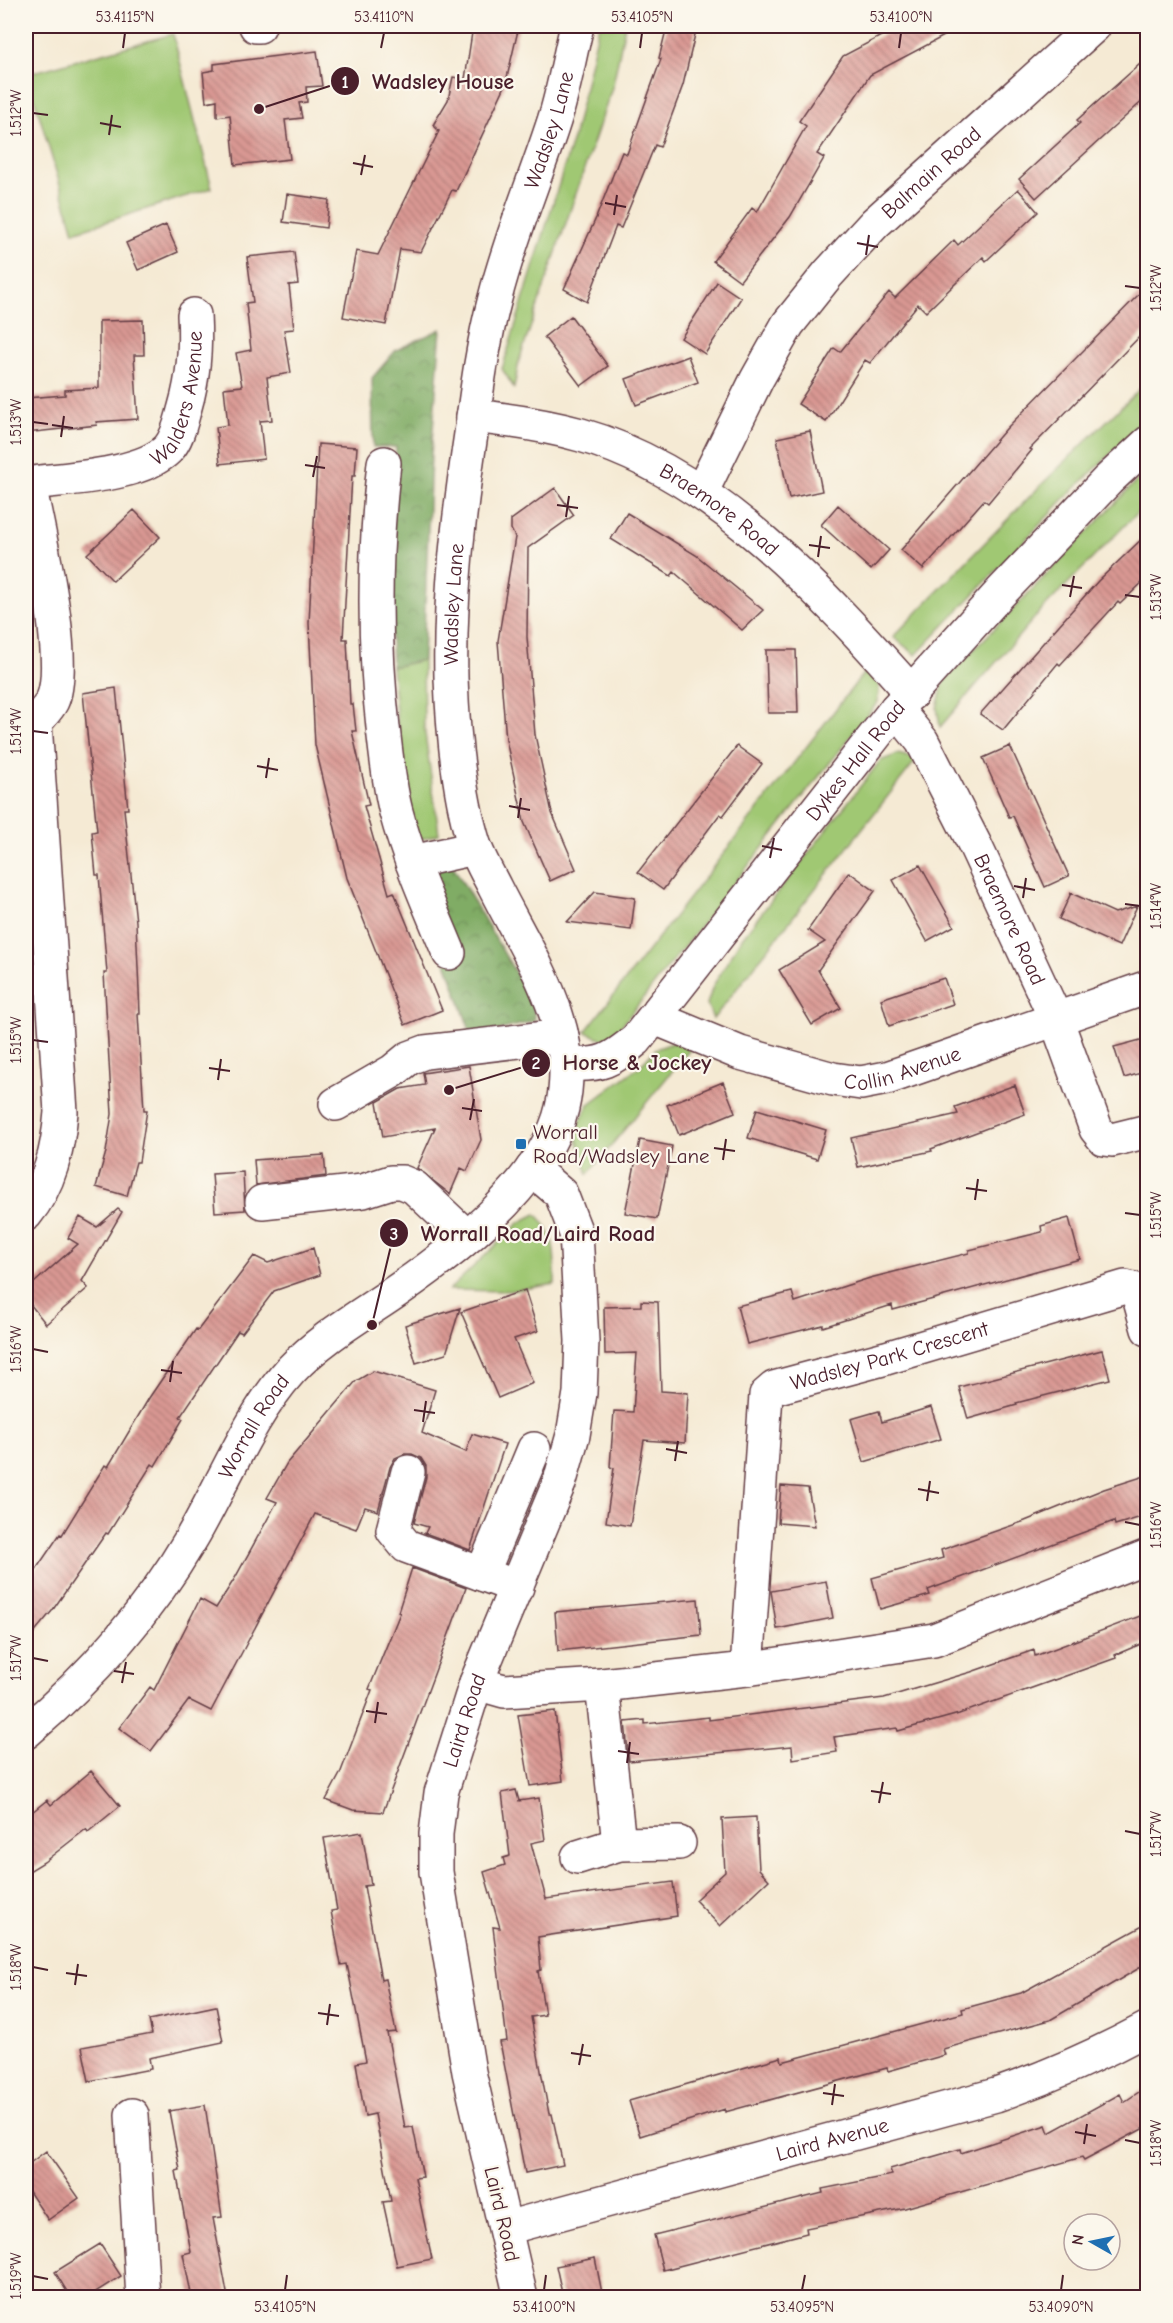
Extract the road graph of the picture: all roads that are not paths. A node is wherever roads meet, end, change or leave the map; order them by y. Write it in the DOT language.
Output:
graph roads {
  1 [pos="577,26"];
  2 [pos="1094,26"];
  3 [pos="194,315"];
  4 [pos="473,417"];
  5 [pos="1148,443"];
  6 [pos="384,463"];
  7 [pos="27,484"];
  8 [pos="701,493"];
  9 [pos="904,701"];
  10 [pos="475,848"];
  11 [pos="412,862"];
  12 [pos="449,953"];
  13 [pos="1148,987"];
  14 [pos="655,1018"];
  15 [pos="1056,1019"];
  16 [pos="565,1050"];
  17 [pos="336,1104"];
  18 [pos="1148,1131"];
  19 [pos="532,1169"];
  20 [pos="262,1202"];
  21 [pos="26,1214"];
  22 [pos="466,1236"];
  23 [pos="1148,1329"];
  24 [pos="534,1449"];
  25 [pos="408,1472"];
  26 [pos="1148,1556"];
  27 [pos="482,1574"];
  28 [pos="517,1587"];
  29 [pos="747,1669"];
  30 [pos="476,1683"];
  31 [pos="602,1685"];
  32 [pos="26,1732"];
  33 [pos="679,1843"];
  34 [pos="619,1844"];
  35 [pos="578,1857"];
  36 [pos="1148,2028"];
  37 [pos="132,2115"];
  38 [pos="506,2228"];
  39 [pos="143,2298"];
  40 [pos="520,2298"];
  1 -- 4 [label="street, Wadsley Lane"];
  2 -- 8 [label="street, Balmain Road"];
  3 -- 7 [label="street, Walders Avenue"];
  4 -- 8 [label="street, Braemore Road"];
  4 -- 10 [label="street, Wadsley Lane"];
  5 -- 9 [label="street, Dykes Hall Road"];
  6 -- 11 [label="street"];
  7 -- 21 [label="street, Walders Avenue"];
  8 -- 9 [label="street, Braemore Road"];
  9 -- 14 [label="street, Dykes Hall Road"];
  9 -- 15 [label="street, Braemore Road"];
  10 -- 11 [label="street"];
  10 -- 16 [label="street, Wadsley Lane"];
  11 -- 12 [label="street"];
  13 -- 15 [label="street, Collin Avenue"];
  14 -- 15 [label="street, Collin Avenue"];
  14 -- 16 [label="street, Dykes Hall Road"];
  15 -- 18 [label="street, Braemore Road"];
  16 -- 17 [label="street, Dykes Hall Road"];
  16 -- 19 [label="street, Wadsley Lane"];
  19 -- 22 [label="street, Worrall Road"];
  19 -- 28 [label="street, Laird Road"];
  20 -- 22 [label="street"];
  22 -- 32 [label="street, Worrall Road"];
  23 -- 29 [label="street, Wadsley Park Crescent"];
  24 -- 27 [label="street"];
  25 -- 27 [label="street"];
  26 -- 29 [label="street"];
  27 -- 28 [label="street"];
  28 -- 30 [label="street, Laird Road"];
  29 -- 31 [label="street"];
  30 -- 31 [label="street"];
  30 -- 38 [label="street, Laird Road"];
  31 -- 34 [label="street"];
  33 -- 34 [label="street"];
  34 -- 35 [label="street"];
  36 -- 38 [label="street, Laird Avenue"];
  37 -- 39 [label="street"];
  38 -- 40 [label="street, Laird Road"];
}
